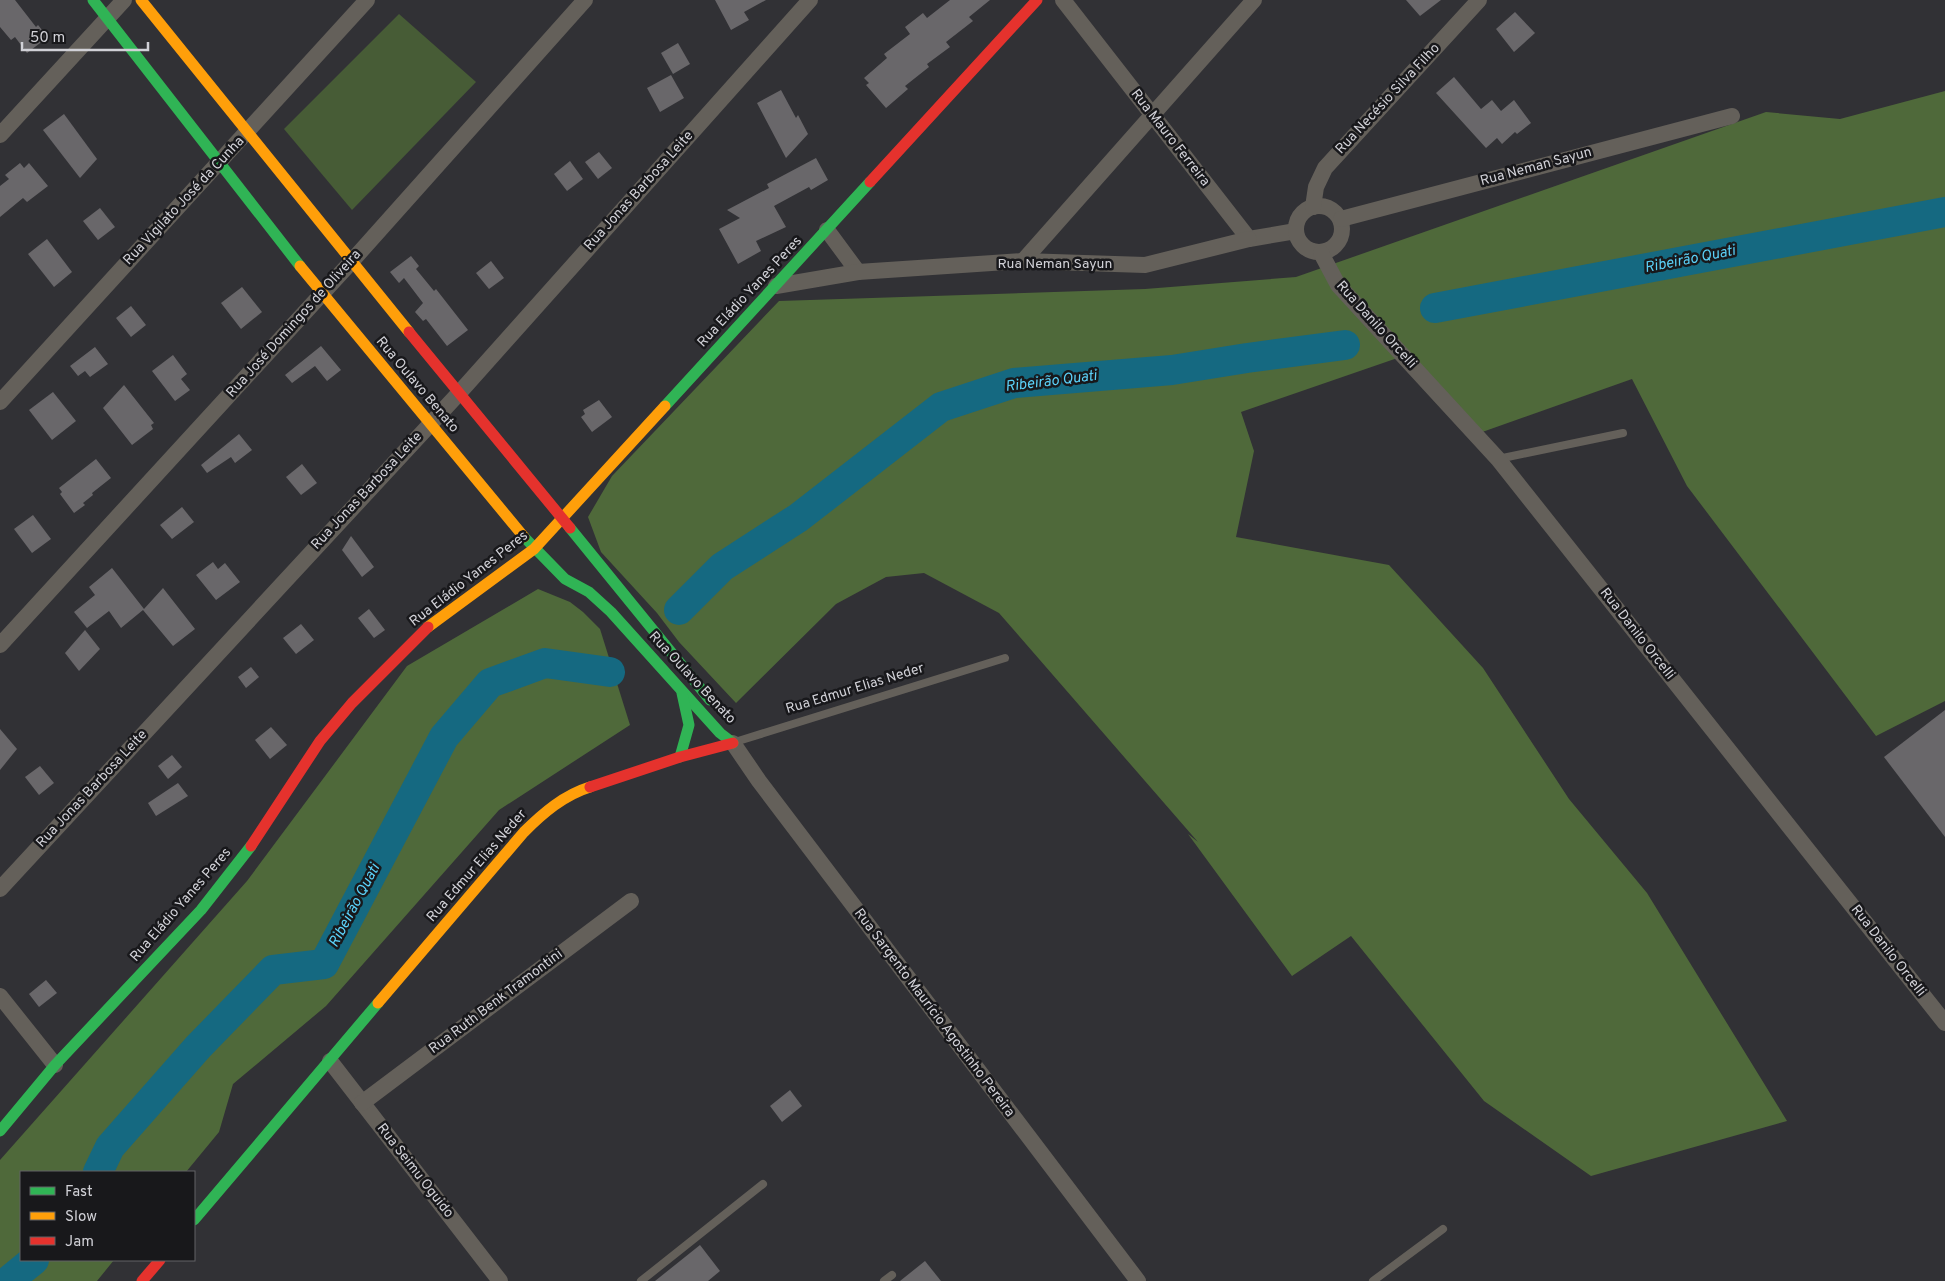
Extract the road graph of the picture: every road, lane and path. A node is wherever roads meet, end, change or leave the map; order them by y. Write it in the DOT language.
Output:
graph roads {
  1 [pos="93,0"];
  2 [pos="124,0"];
  3 [pos="141,0"];
  4 [pos="368,0"];
  5 [pos="585,0"];
  6 [pos="810,0"];
  7 [pos="1037,0"];
  8 [pos="1063,0"];
  9 [pos="1254,0"];
  10 [pos="1479,0"];
  11 [pos="107,20"];
  12 [pos="1151,114"];
  13 [pos="1732,116"];
  14 [pos="246,134"];
  15 [pos="0,135"];
  16 [pos="218,162"];
  17 [pos="1313,207"];
  18 [pos="1341,219"];
  19 [pos="828,230"];
  20 [pos="1296,231"];
  21 [pos="1249,239"];
  22 [pos="1321,253"];
  23 [pos="352,261"];
  24 [pos="1023,261"];
  25 [pos="858,272"];
  26 [pos="776,286"];
  27 [pos="322,294"];
  28 [pos="460,392"];
  29 [pos="0,402"];
  30 [pos="430,423"];
  31 [pos="1623,433"];
  32 [pos="1498,458"];
  33 [pos="563,518"];
  34 [pos="534,549"];
  35 [pos="0,645"];
  36 [pos="1005,658"];
  37 [pos="681,689"];
  38 [pos="719,711"];
  39 [pos="732,735"];
  40 [pos="680,757"];
  41 [pos="0,889"];
  42 [pos="631,901"];
  43 [pos="0,996"];
  44 [pos="1945,1023"];
  45 [pos="330,1061"];
  46 [pos="55,1065"];
  47 [pos="362,1104"];
  48 [pos="0,1131"];
  49 [pos="763,1184"];
  50 [pos="195,1219"];
  51 [pos="1443,1229"];
  52 [pos="159,1261"];
  53 [pos="892,1274"];
  54 [pos="142,1281"];
  55 [pos="500,1281"];
  56 [pos="641,1281"];
  57 [pos="884,1281"];
  58 [pos="1138,1281"];
  59 [pos="1373,1281"];
  1 -- 11 [label="street, Rua Oulavo Benato"];
  2 -- 11 [label="street"];
  3 -- 14 [label="street, Rua Oulavo Benato"];
  4 -- 14 [label="street, Rua Vigilato José da Cunha"];
  5 -- 23 [label="street, Rua José Domingos de Oliveira"];
  6 -- 28 [label="street, Rua Jonas Barbosa Leite"];
  7 -- 19 [label="street, Rua Eládio Yanes Peres"];
  8 -- 12 [label="street, Rua Mauro Ferreira"];
  9 -- 12 [label="street"];
  10 -- 17 [label="street, Rua Necésio Silva Filho"];
  11 -- 15 [label="street"];
  11 -- 16 [label="street, Rua Oulavo Benato"];
  12 -- 21 [label="street, Rua Mauro Ferreira"];
  12 -- 24 [label="street"];
  13 -- 18 [label="street, Rua Neman Sayun"];
  14 -- 16 [label="street, Rua Vigilato José da Cunha"];
  14 -- 23 [label="street, Rua Oulavo Benato"];
  16 -- 27 [label="street, Rua Oulavo Benato"];
  16 -- 29 [label="street, Rua Vigilato José da Cunha"];
  17 -- 18 [label="street"];
  17 -- 20 [label="street"];
  18 -- 22 [label="street"];
  19 -- 25 [label="street"];
  19 -- 26 [label="street, Rua Eládio Yanes Peres"];
  20 -- 21 [label="street"];
  20 -- 22 [label="street"];
  21 -- 24 [label="street, Rua Neman Sayun"];
  22 -- 32 [label="street, Rua Danilo Orcelli"];
  23 -- 27 [label="street, Rua José Domingos de Oliveira"];
  23 -- 28 [label="street, Rua Oulavo Benato"];
  24 -- 25 [label="street, Rua Neman Sayun"];
  25 -- 26 [label="street, Rua Neman Sayun"];
  26 -- 33 [label="street, Rua Eládio Yanes Peres"];
  27 -- 30 [label="street, Rua Oulavo Benato"];
  27 -- 35 [label="street, Rua José Domingos de Oliveira"];
  28 -- 30 [label="street, Rua Jonas Barbosa Leite"];
  28 -- 33 [label="street, Rua Oulavo Benato"];
  30 -- 34 [label="street, Rua Oulavo Benato"];
  30 -- 41 [label="street, Rua Jonas Barbosa Leite"];
  31 -- 32 [label="lane"];
  32 -- 44 [label="street, Rua Danilo Orcelli"];
  33 -- 34 [label="street, Rua Eládio Yanes Peres"];
  33 -- 38 [label="street, Rua Oulavo Benato"];
  34 -- 37 [label="street, Rua Oulavo Benato"];
  34 -- 46 [label="street, Rua Eládio Yanes Peres"];
  36 -- 39 [label="lane, Rua Edmur Elias Neder"];
  37 -- 39 [label="street, Rua Oulavo Benato"];
  37 -- 40 [label="street"];
  39 -- 40 [label="street, Rua Edmur Elias Neder"];
  39 -- 58 [label="street, Rua Sargento Maurício Agostinho Pereira"];
  40 -- 45 [label="street, Rua Edmur Elias Neder"];
  42 -- 47 [label="street, Rua Ruth Benk Tramontini"];
  43 -- 46 [label="street"];
  45 -- 47 [label="street, Rua Seimu Oguido"];
  45 -- 50 [label="street, Rua Edmur Elias Neder"];
  46 -- 48 [label="street, Rua Eládio Yanes Peres"];
  47 -- 55 [label="street, Rua Seimu Oguido"];
  49 -- 56 [label="lane"];
  51 -- 59 [label="lane"];
  52 -- 54 [label="street"];
  53 -- 57 [label="lane"];
}
